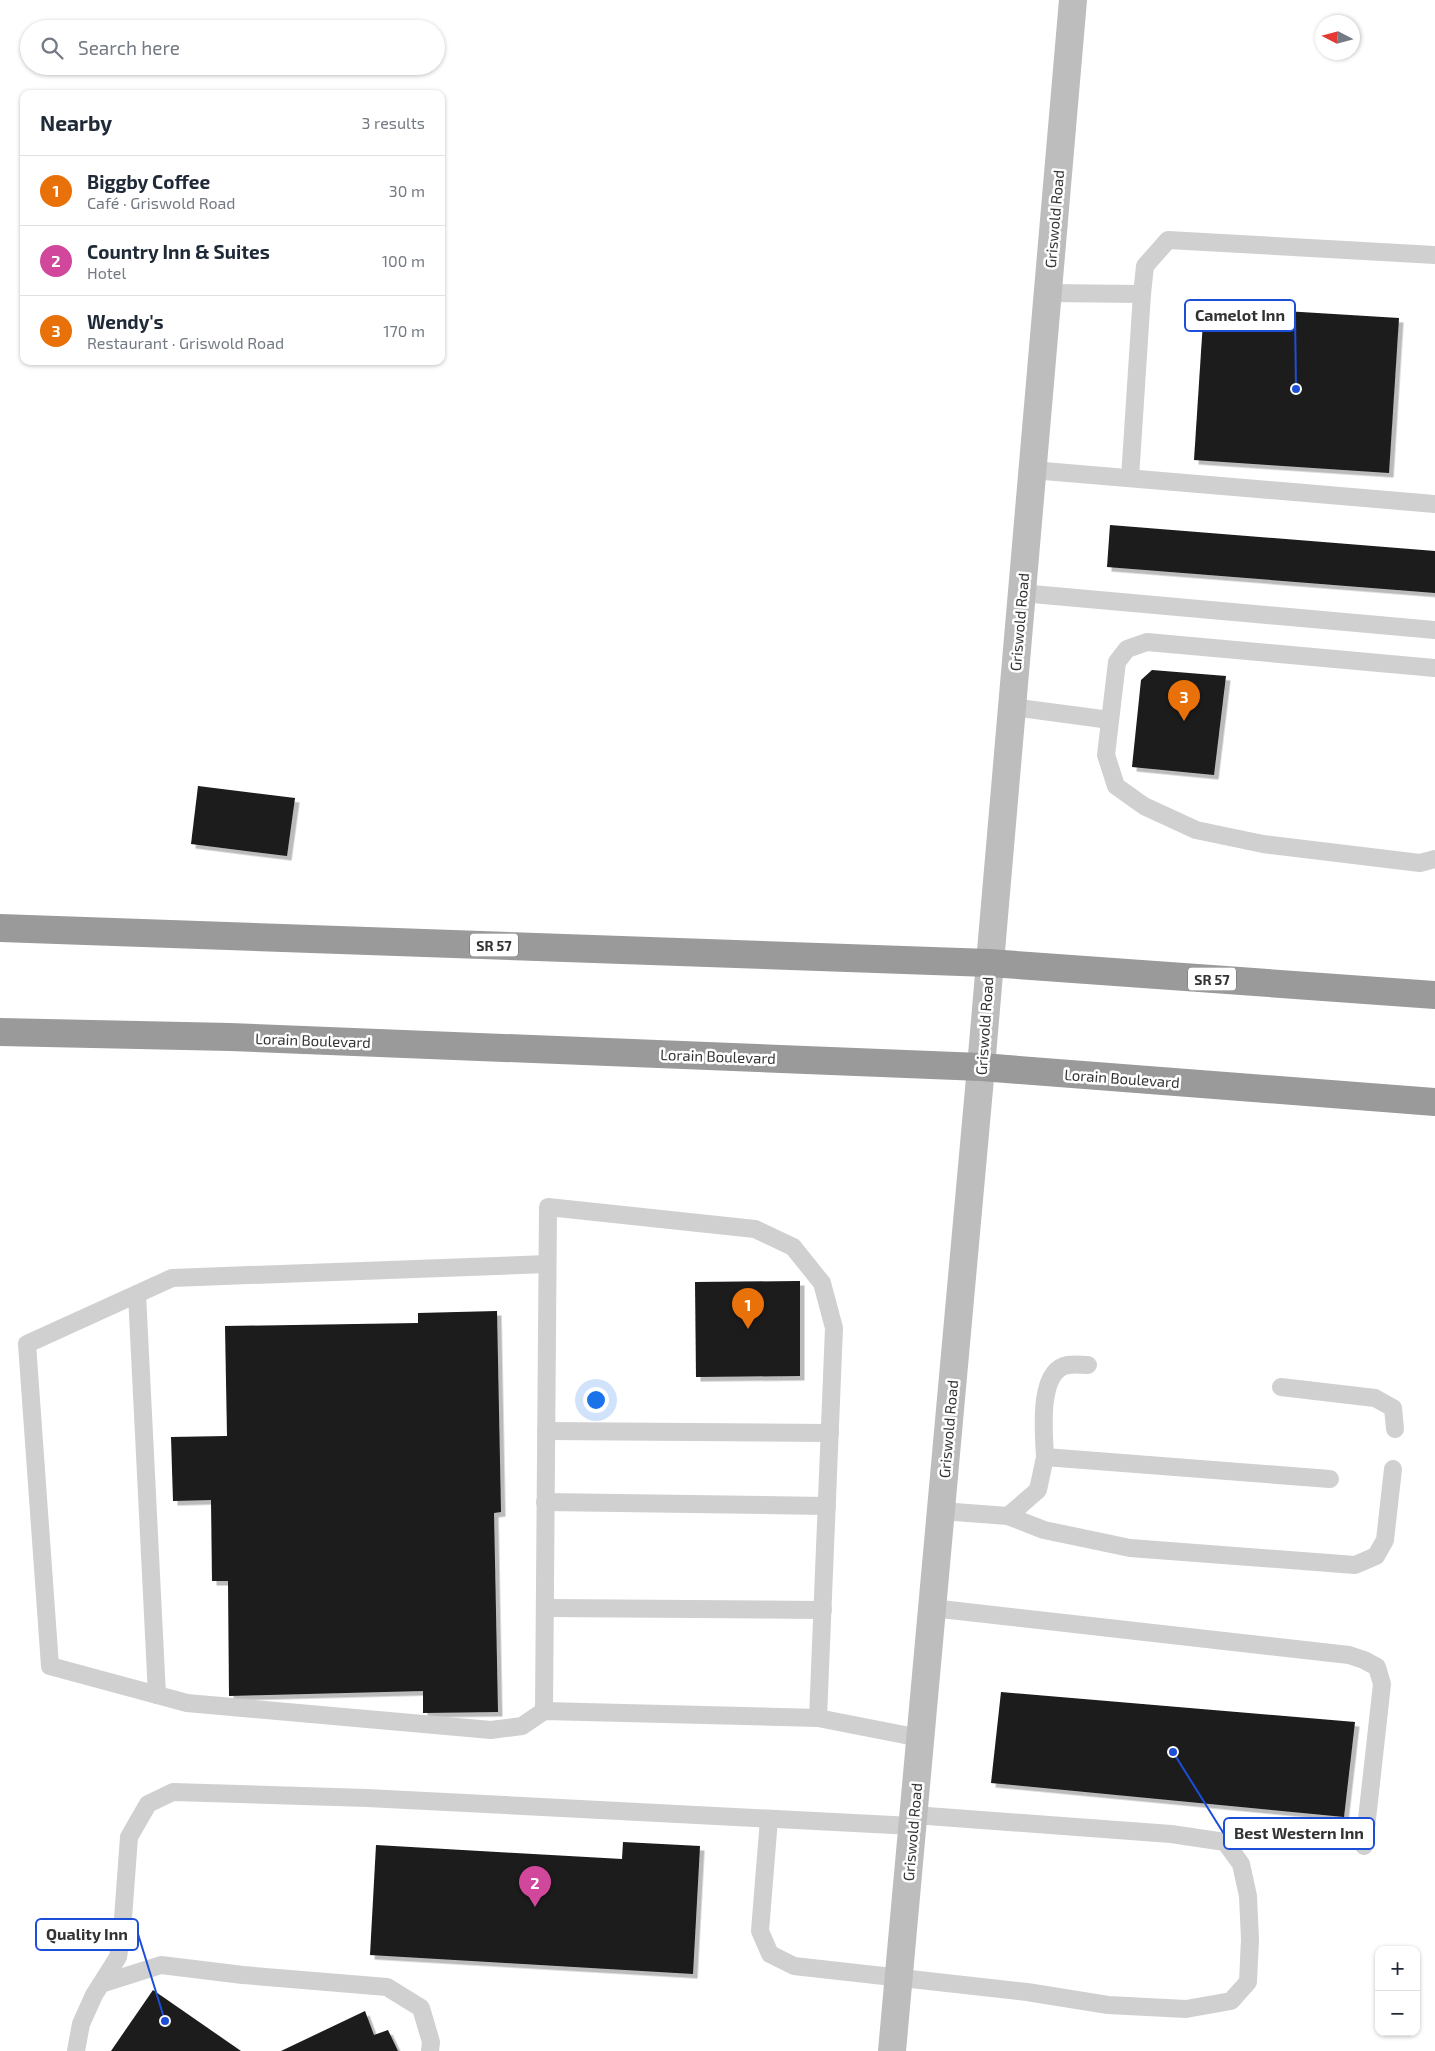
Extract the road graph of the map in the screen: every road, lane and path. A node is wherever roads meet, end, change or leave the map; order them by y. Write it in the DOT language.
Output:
graph roads {
  1 [pos="1073,0"];
  2 [pos="1435,255"];
  3 [pos="1047,293"];
  4 [pos="1142,294"];
  5 [pos="1032,470"];
  6 [pos="1130,478"];
  7 [pos="1435,504"];
  8 [pos="1021,593"];
  9 [pos="1435,630"];
  10 [pos="1435,668"];
  11 [pos="1012,707"];
  12 [pos="1110,720"];
  13 [pos="1435,860"];
  14 [pos="0,928"];
  15 [pos="989,963"];
  16 [pos="1435,994"];
  17 [pos="0,1032"];
  18 [pos="981,1067"];
  19 [pos="1435,1102"];
  20 [pos="547,1264"];
  21 [pos="137,1294"];
  22 [pos="1088,1365"];
  23 [pos="1281,1387"];
  24 [pos="1395,1429"];
  25 [pos="546,1430"];
  26 [pos="830,1433"];
  27 [pos="1045,1457"];
  28 [pos="1393,1469"];
  29 [pos="1330,1479"];
  30 [pos="545,1502"];
  31 [pos="827,1506"];
  32 [pos="941,1511"];
  33 [pos="1008,1516"];
  34 [pos="545,1608"];
  35 [pos="932,1608"];
  36 [pos="823,1610"];
  37 [pos="157,1695"];
  38 [pos="544,1711"];
  39 [pos="818,1718"];
  40 [pos="920,1738"];
  41 [pos="769,1819"];
  42 [pos="913,1820"];
  43 [pos="1364,1846"];
  44 [pos="899,1978"];
  45 [pos="101,1984"];
  46 [pos="76,2051"];
  47 [pos="430,2051"];
  48 [pos="892,2051"];
  1 -- 3 [label="street, Griswold Road"];
  2 -- 4 [label="lane"];
  3 -- 4 [label="lane"];
  3 -- 5 [label="street, Griswold Road"];
  4 -- 6 [label="lane"];
  5 -- 6 [label="lane"];
  5 -- 8 [label="street, Griswold Road"];
  6 -- 7 [label="lane"];
  8 -- 9 [label="lane"];
  8 -- 11 [label="street, Griswold Road"];
  10 -- 12 [label="lane"];
  11 -- 12 [label="lane"];
  11 -- 15 [label="street, Griswold Road"];
  12 -- 13 [label="lane"];
  14 -- 15 [label="highway, SR 57"];
  15 -- 16 [label="highway, SR 57"];
  15 -- 18 [label="street, Griswold Road"];
  17 -- 18 [label="highway, Lorain Boulevard"];
  18 -- 19 [label="highway, Lorain Boulevard"];
  18 -- 32 [label="street, Griswold Road"];
  20 -- 21 [label="lane"];
  20 -- 25 [label="lane"];
  20 -- 26 [label="lane"];
  21 -- 37 [label="lane"];
  21 -- 37 [label="lane"];
  22 -- 27 [label="lane"];
  23 -- 24 [label="lane"];
  25 -- 26 [label="lane"];
  25 -- 30 [label="lane"];
  26 -- 31 [label="lane"];
  27 -- 29 [label="lane"];
  27 -- 33 [label="lane"];
  28 -- 33 [label="lane"];
  30 -- 31 [label="lane"];
  30 -- 34 [label="lane"];
  31 -- 36 [label="lane"];
  32 -- 33 [label="lane"];
  32 -- 35 [label="street, Griswold Road"];
  34 -- 36 [label="lane"];
  34 -- 38 [label="lane"];
  35 -- 40 [label="street, Griswold Road"];
  35 -- 43 [label="lane"];
  36 -- 39 [label="lane"];
  37 -- 38 [label="lane"];
  38 -- 39 [label="lane"];
  39 -- 40 [label="lane"];
  40 -- 42 [label="street, Griswold Road"];
  41 -- 42 [label="lane"];
  41 -- 44 [label="lane"];
  41 -- 45 [label="lane"];
  42 -- 44 [label="street, Griswold Road"];
  42 -- 44 [label="lane"];
  44 -- 48 [label="street, Griswold Road"];
  45 -- 46 [label="lane"];
  45 -- 47 [label="lane"];
}
